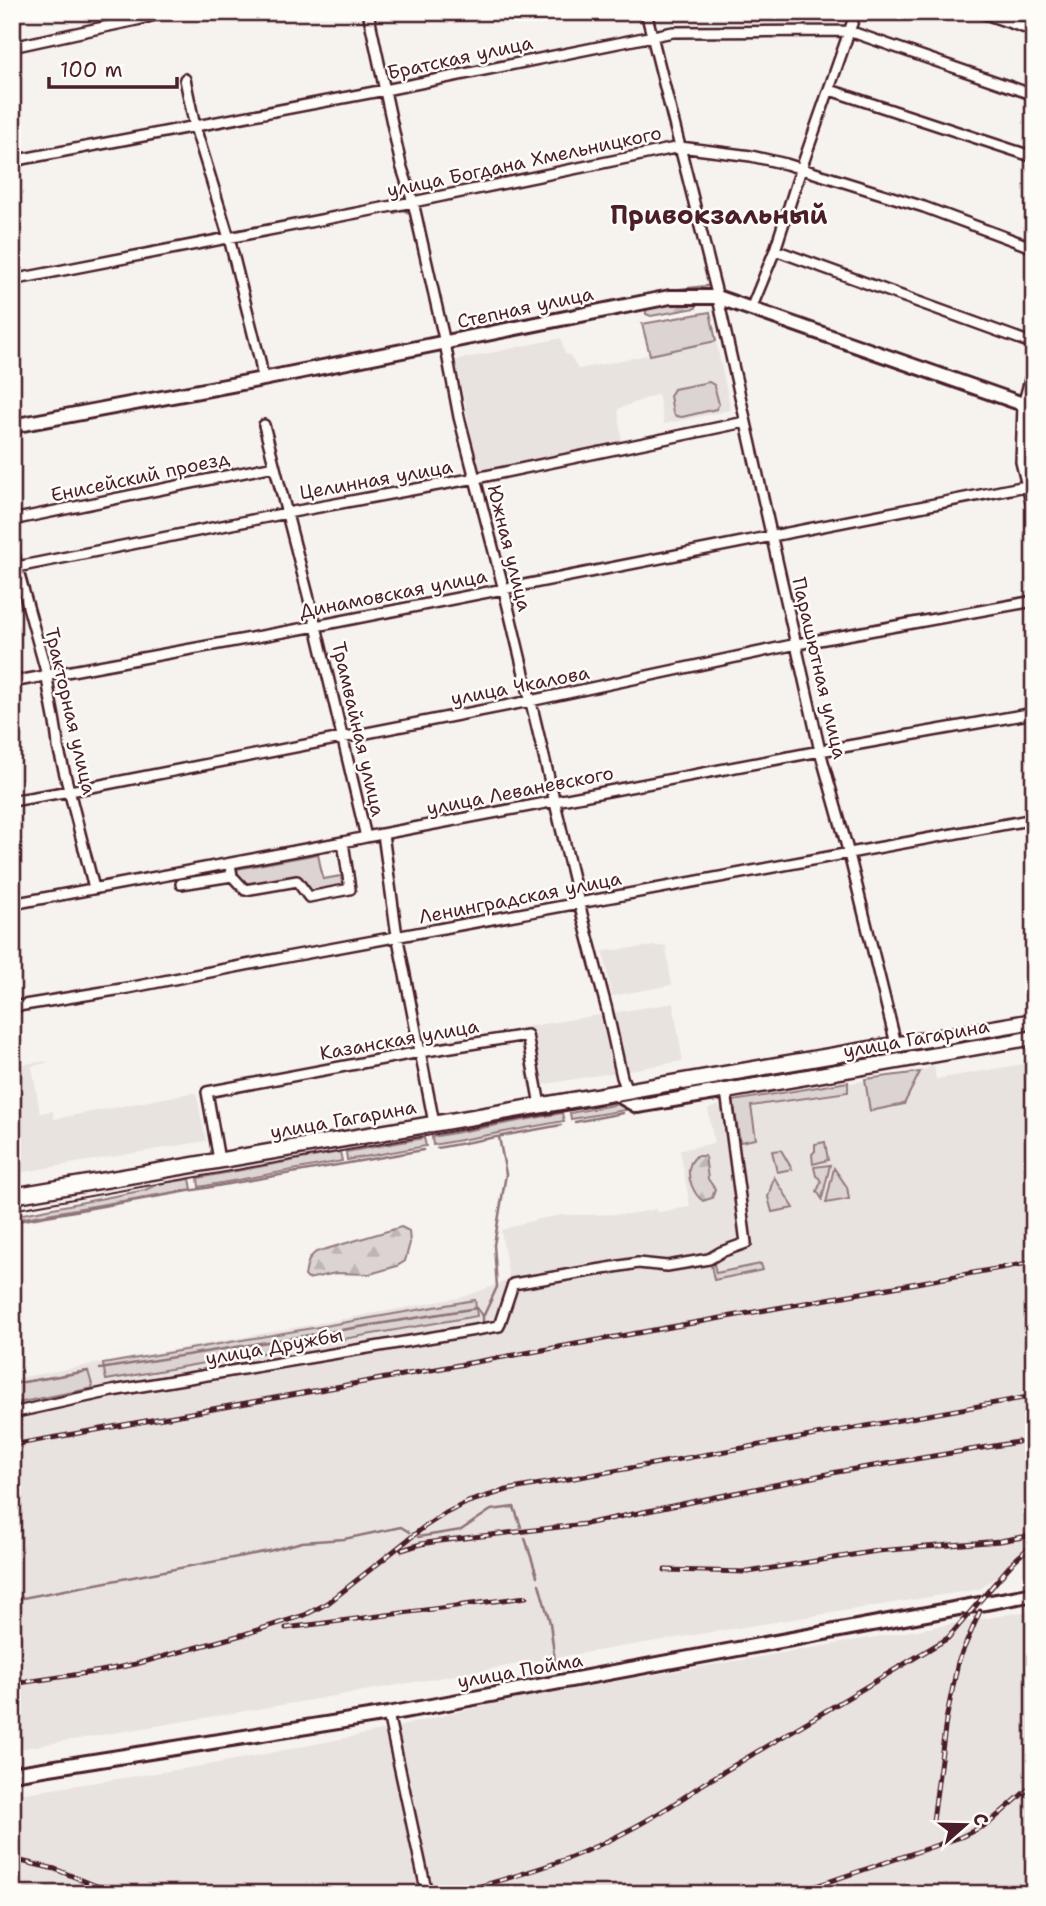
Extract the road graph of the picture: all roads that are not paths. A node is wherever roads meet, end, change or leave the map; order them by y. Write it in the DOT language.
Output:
graph roads {
  1 [pos="164,12"];
  2 [pos="368,12"];
  3 [pos="646,12"];
  4 [pos="856,12"];
  5 [pos="979,12"];
  6 [pos="849,31"];
  7 [pos="1034,32"];
  8 [pos="652,36"];
  9 [pos="12,47"];
  10 [pos="185,79"];
  11 [pos="385,90"];
  12 [pos="830,90"];
  13 [pos="1034,94"];
  14 [pos="195,127"];
  15 [pos="680,147"];
  16 [pos="1034,157"];
  17 [pos="12,160"];
  18 [pos="801,169"];
  19 [pos="413,202"];
  20 [pos="229,238"];
  21 [pos="1034,248"];
  22 [pos="775,250"];
  23 [pos="12,279"];
  24 [pos="717,297"];
  25 [pos="751,309"];
  26 [pos="445,343"];
  27 [pos="1034,344"];
  28 [pos="1034,365"];
  29 [pos="262,379"];
  30 [pos="1028,406"];
  31 [pos="745,422"];
  32 [pos="264,425"];
  33 [pos="12,426"];
  34 [pos="274,466"];
  35 [pos="474,478"];
  36 [pos="1026,486"];
  37 [pos="287,513"];
  38 [pos="1034,514"];
  39 [pos="12,520"];
  40 [pos="772,536"];
  41 [pos="12,543"];
  42 [pos="15,567"];
  43 [pos="504,590"];
  44 [pos="1034,601"];
  45 [pos="316,626"];
  46 [pos="797,644"];
  47 [pos="47,675"];
  48 [pos="12,682"];
  49 [pos="530,701"];
  50 [pos="1034,712"];
  51 [pos="343,737"];
  52 [pos="820,751"];
  53 [pos="70,791"];
  54 [pos="12,801"];
  55 [pos="554,802"];
  56 [pos="1034,819"];
  57 [pos="383,834"];
  58 [pos="366,837"];
  59 [pos="343,842"];
  60 [pos="849,854"];
  61 [pos="230,864"];
  62 [pos="232,876"];
  63 [pos="181,884"];
  64 [pos="94,888"];
  65 [pos="579,903"];
  66 [pos="12,904"];
  67 [pos="398,938"];
  68 [pos="12,1007"];
  69 [pos="1034,1021"];
  70 [pos="1034,1037"];
  71 [pos="896,1044"];
  72 [pos="420,1052"];
  73 [pos="680,1082"];
  74 [pos="620,1091"];
  75 [pos="726,1091"];
  76 [pos="540,1105"];
  77 [pos="434,1123"];
  78 [pos="219,1160"];
  79 [pos="12,1196"];
  80 [pos="12,1413"];
  81 [pos="1034,1594"];
  82 [pos="388,1714"];
  83 [pos="12,1774"];
  84 [pos="427,1894"];
  1 -- 9 [label="street"];
  2 -- 11 [label="street, Южная улица"];
  3 -- 8 [label="street, Парашютная улица"];
  4 -- 6 [label="street"];
  5 -- 7 [label="street"];
  6 -- 8 [label="street, Братская улица"];
  6 -- 12 [label="street"];
  6 -- 13 [label="street, Братская улица"];
  8 -- 11 [label="street, Братская улица"];
  8 -- 15 [label="street, Парашютная улица"];
  10 -- 14 [label="street"];
  11 -- 14 [label="street, Братская улица"];
  11 -- 19 [label="street, Южная улица"];
  12 -- 16 [label="street"];
  12 -- 18 [label="street"];
  14 -- 17 [label="street, Братская улица"];
  14 -- 20 [label="street"];
  15 -- 18 [label="street, улица Богдана Хмельницкого"];
  15 -- 19 [label="street, улица Богдана Хмельницкого"];
  15 -- 24 [label="street, Парашютная улица"];
  18 -- 21 [label="street, улица Богдана Хмельницкого"];
  18 -- 22 [label="street"];
  19 -- 20 [label="street, улица Богдана Хмельницкого"];
  19 -- 26 [label="street, Южная улица"];
  20 -- 23 [label="street, улица Богдана Хмельницкого"];
  20 -- 29 [label="street"];
  22 -- 25 [label="street"];
  22 -- 27 [label="street"];
  24 -- 25 [label="street, Степная улица"];
  24 -- 26 [label="street, Степная улица"];
  24 -- 31 [label="street, Парашютная улица"];
  25 -- 30 [label="street, Степная улица"];
  26 -- 29 [label="street, Степная улица"];
  26 -- 35 [label="street, Южная улица"];
  28 -- 30 [label="street"];
  29 -- 33 [label="street, Степная улица"];
  30 -- 36 [label="street"];
  31 -- 35 [label="street, Целинная улица"];
  31 -- 40 [label="street, Парашютная улица"];
  32 -- 34 [label="street, Трамвайная улица"];
  34 -- 37 [label="street, Трамвайная улица"];
  34 -- 39 [label="street, Енисейский проезд"];
  35 -- 37 [label="street, Целинная улица"];
  35 -- 43 [label="street, Южная улица"];
  36 -- 38 [label="street"];
  36 -- 40 [label="street, Динамовская улица"];
  37 -- 42 [label="street, Целинная улица"];
  37 -- 45 [label="street, Трамвайная улица"];
  40 -- 43 [label="street, Динамовская улица"];
  40 -- 46 [label="street, Парашютная улица"];
  41 -- 42 [label="street, Тракторная улица"];
  42 -- 47 [label="street, Тракторная улица"];
  43 -- 45 [label="street, Динамовская улица"];
  43 -- 49 [label="street, Южная улица"];
  44 -- 46 [label="street, улица Чкалова"];
  45 -- 47 [label="street, Динамовская улица"];
  45 -- 51 [label="street, Трамвайная улица"];
  46 -- 49 [label="street, улица Чкалова"];
  46 -- 52 [label="street, Парашютная улица"];
  47 -- 48 [label="street, Динамовская улица"];
  47 -- 53 [label="street, Тракторная улица"];
  49 -- 51 [label="street, улица Чкалова"];
  49 -- 55 [label="street, Южная улица"];
  50 -- 52 [label="street, улица Леваневского"];
  51 -- 53 [label="street, улица Чкалова"];
  51 -- 58 [label="street, Трамвайная улица"];
  52 -- 55 [label="street, улица Леваневского"];
  52 -- 60 [label="street, Парашютная улица"];
  53 -- 54 [label="street, улица Чкалова"];
  53 -- 64 [label="street, Тракторная улица"];
  55 -- 57 [label="street, улица Леваневского"];
  55 -- 65 [label="street, Южная улица"];
  56 -- 60 [label="street, Ленинградская улица"];
  57 -- 58 [label="street, улица Леваневского"];
  57 -- 67 [label="street, Трамвайная улица"];
  58 -- 59 [label="street, улица Леваневского"];
  59 -- 61 [label="street, улица Леваневского"];
  59 -- 62 [label="street"];
  60 -- 65 [label="street, Ленинградская улица"];
  60 -- 71 [label="street, Парашютная улица"];
  61 -- 62 [label="street"];
  61 -- 64 [label="street, улица Леваневского"];
  62 -- 63 [label="street"];
  64 -- 66 [label="street, улица Леваневского"];
  65 -- 67 [label="street, Ленинградская улица"];
  65 -- 74 [label="street, Южная улица"];
  67 -- 68 [label="street, Ленинградская улица"];
  67 -- 72 [label="street, Трамвайная улица"];
  69 -- 71 [label="main road, улица Гагарина"];
  70 -- 75 [label="main road, улица Гагарина"];
  71 -- 73 [label="main road, улица Гагарина"];
  72 -- 76 [label="street, Казанская улица"];
  72 -- 77 [label="street, Трамвайная улица"];
  72 -- 78 [label="street, Казанская улица"];
  73 -- 74 [label="main road, улица Гагарина"];
  73 -- 75 [label="main road, улица Гагарина"];
  74 -- 75 [label="street"];
  74 -- 76 [label="main road, улица Гагарина"];
  75 -- 80 [label="street, улица Дружбы"];
  76 -- 77 [label="main road, улица Гагарина"];
  77 -- 78 [label="main road, улица Гагарина"];
  78 -- 79 [label="main road, улица Гагарина"];
  81 -- 82 [label="street, улица Пойма"];
  82 -- 83 [label="street, улица Пойма"];
  82 -- 84 [label="street"];
}
